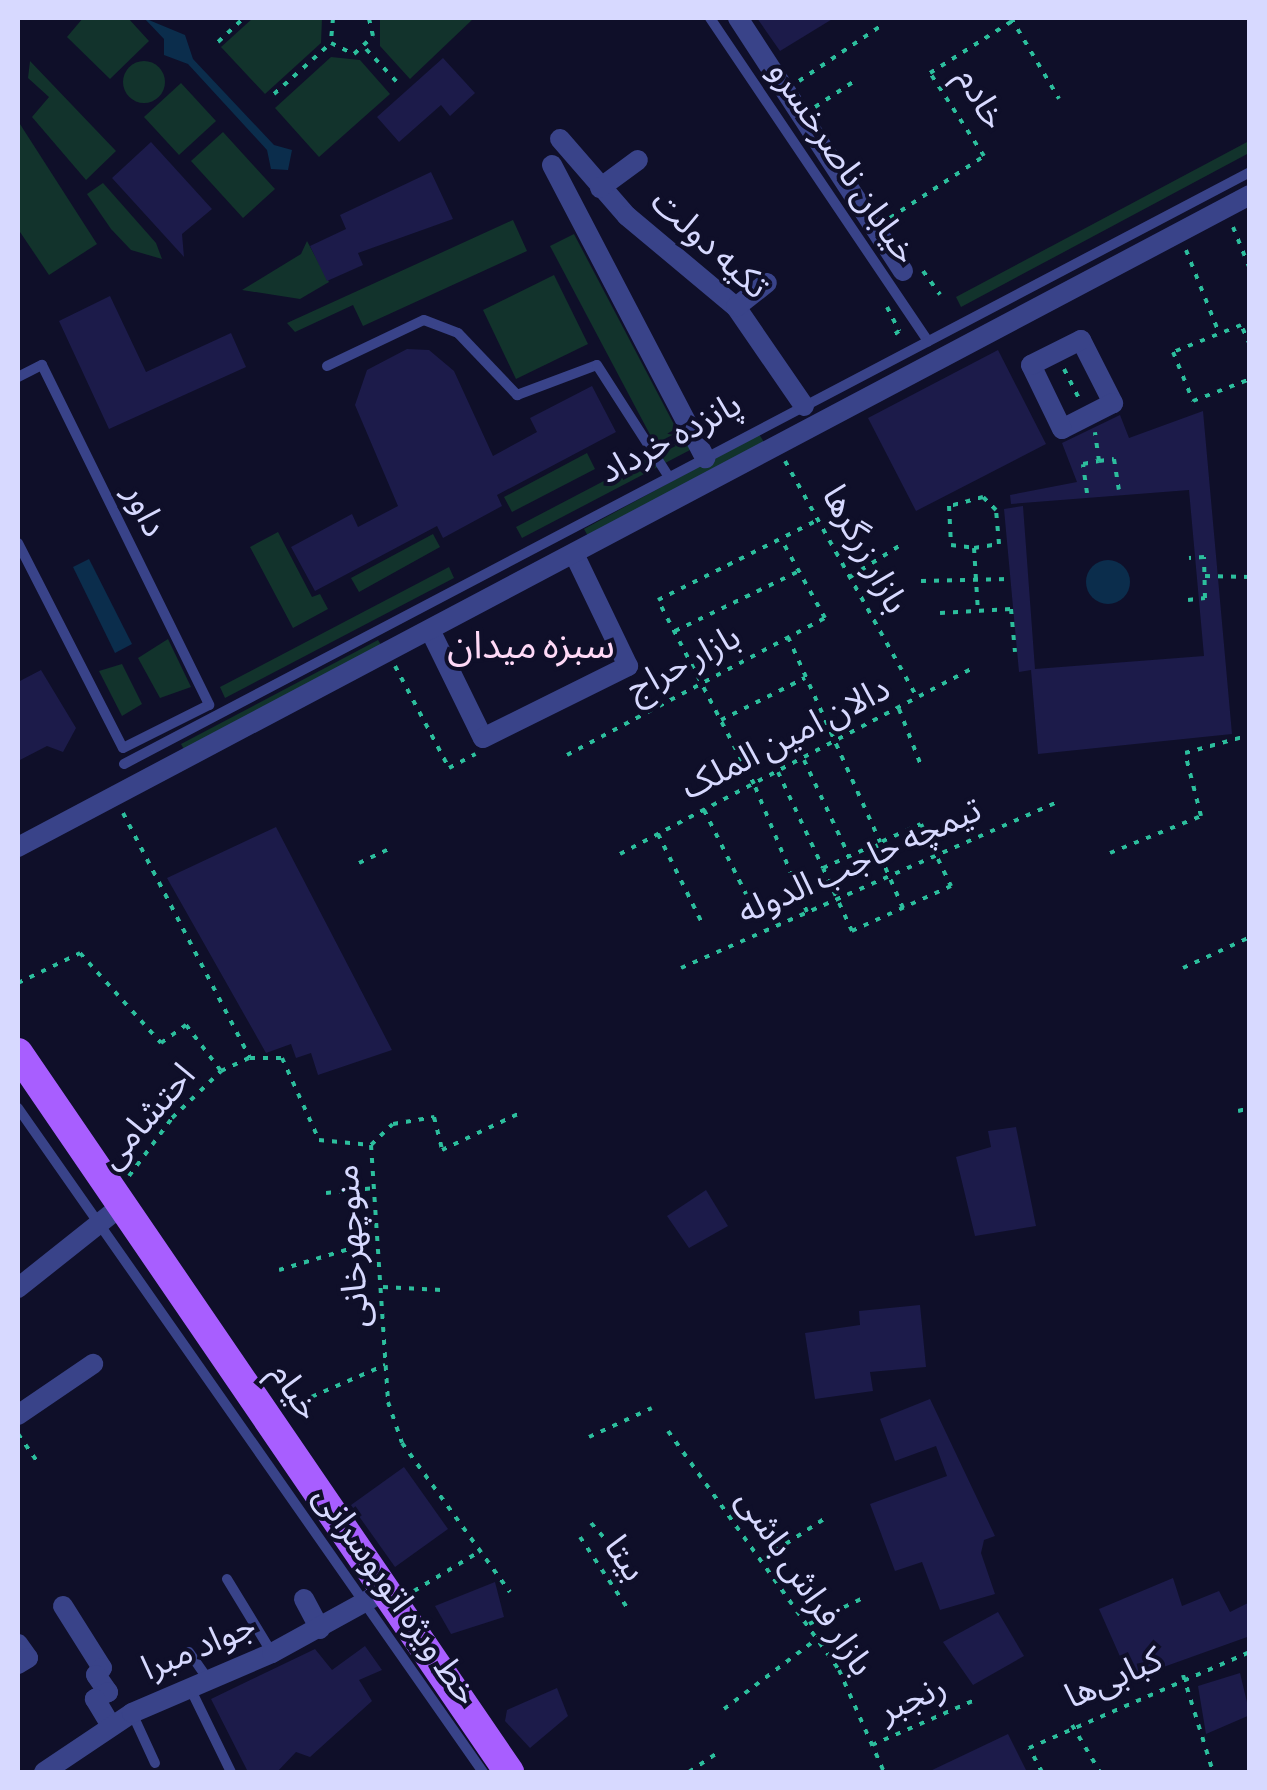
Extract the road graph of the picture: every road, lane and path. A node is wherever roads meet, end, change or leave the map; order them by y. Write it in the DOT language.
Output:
graph roads {
  1 [pos="244,18"];
  2 [pos="333,18"];
  3 [pos="369,18"];
  4 [pos="710,18"];
  5 [pos="738,18"];
  6 [pos="1014,18"];
  7 [pos="882,25"];
  8 [pos="218,42"];
  9 [pos="332,43"];
  10 [pos="366,49"];
  11 [pos="397,82"];
  12 [pos="854,82"];
  13 [pos="786,89"];
  14 [pos="274,94"];
  15 [pos="1059,99"];
  16 [pos="803,114"];
  17 [pos="560,139"];
  18 [pos="638,160"];
  19 [pos="552,165"];
  20 [pos="1250,172"];
  21 [pos="600,188"];
  22 [pos="1250,196"];
  23 [pos="1225,208"];
  24 [pos="875,228"];
  25 [pos="1179,233"];
  26 [pos="1250,269"];
  27 [pos="903,271"];
  28 [pos="927,272"];
  29 [pos="767,283"];
  30 [pos="940,294"];
  31 [pos="882,299"];
  32 [pos="736,307"];
  33 [pos="1219,333"];
  34 [pos="891,337"];
  35 [pos="928,341"];
  36 [pos="1250,345"];
  37 [pos="1056,353"];
  38 [pos="327,366"];
  39 [pos="18,378"];
  40 [pos="1250,379"];
  41 [pos="804,406"];
  42 [pos="1092,425"];
  43 [pos="777,446"];
  44 [pos="705,458"];
  45 [pos="1099,461"];
  46 [pos="670,477"];
  47 [pos="1118,490"];
  48 [pos="1086,493"];
  49 [pos="818,520"];
  50 [pos="781,538"];
  51 [pos="18,543"];
  52 [pos="899,546"];
  53 [pos="974,548"];
  54 [pos="574,554"];
  55 [pos="1189,558"];
  56 [pos="800,571"];
  57 [pos="1205,576"];
  58 [pos="850,577"];
  59 [pos="1250,577"];
  60 [pos="1009,578"];
  61 [pos="980,580"];
  62 [pos="920,581"];
  63 [pos="1188,600"];
  64 [pos="978,611"];
  65 [pos="940,613"];
  66 [pos="430,630"];
  67 [pos="674,632"];
  68 [pos="788,637"];
  69 [pos="388,652"];
  70 [pos="1014,652"];
  71 [pos="974,668"];
  72 [pos="805,678"];
  73 [pos="701,683"];
  74 [pos="918,699"];
  75 [pos="208,705"];
  76 [pos="899,709"];
  77 [pos="222,712"];
  78 [pos="721,720"];
  79 [pos="1250,735"];
  80 [pos="832,744"];
  81 [pos="567,754"];
  82 [pos="804,758"];
  83 [pos="920,763"];
  84 [pos="124,764"];
  85 [pos="449,768"];
  86 [pos="778,772"];
  87 [pos="754,784"];
  88 [pos="114,798"];
  89 [pos="1058,802"];
  90 [pos="704,810"];
  91 [pos="658,834"];
  92 [pos="877,843"];
  93 [pos="18,847"];
  94 [pos="388,849"];
  95 [pos="1110,853"];
  96 [pos="620,854"];
  97 [pos="850,856"];
  98 [pos="938,857"];
  99 [pos="359,863"];
  100 [pos="823,868"];
  101 [pos="890,878"];
  102 [pos="746,894"];
  103 [pos="838,900"];
  104 [pos="903,908"];
  105 [pos="808,912"];
  106 [pos="702,925"];
  107 [pos="1250,937"];
  108 [pos="681,968"];
  109 [pos="1183,968"];
  110 [pos="18,983"];
  111 [pos="18,1054"];
  112 [pos="250,1058"];
  113 [pos="221,1071"];
  114 [pos="18,1108"];
  115 [pos="1250,1108"];
  116 [pos="1238,1111"];
  117 [pos="522,1112"];
  118 [pos="371,1145"];
  119 [pos="375,1188"];
  120 [pos="326,1193"];
  121 [pos="111,1208"];
  122 [pos="379,1240"];
  123 [pos="279,1270"];
  124 [pos="383,1287"];
  125 [pos="18,1288"];
  126 [pos="442,1290"];
  127 [pos="93,1364"];
  128 [pos="386,1364"];
  129 [pos="652,1408"];
  130 [pos="19,1411"];
  131 [pos="266,1417"];
  132 [pos="668,1431"];
  133 [pos="18,1434"];
  134 [pos="589,1437"];
  135 [pos="38,1461"];
  136 [pos="824,1519"];
  137 [pos="590,1524"];
  138 [pos="580,1537"];
  139 [pos="482,1550"];
  140 [pos="764,1558"];
  141 [pos="636,1574"];
  142 [pos="226,1580"];
  143 [pos="510,1592"];
  144 [pos="863,1598"];
  145 [pos="304,1599"];
  146 [pos="381,1599"];
  147 [pos="63,1606"];
  148 [pos="628,1608"];
  149 [pos="808,1624"];
  150 [pos="320,1629"];
  151 [pos="818,1638"];
  152 [pos="189,1652"];
  153 [pos="1250,1652"];
  154 [pos="272,1653"];
  155 [pos="1183,1675"];
  156 [pos="198,1682"];
  157 [pos="975,1700"];
  158 [pos="724,1709"];
  159 [pos="132,1712"];
  160 [pos="1072,1724"];
  161 [pos="111,1726"];
  162 [pos="872,1745"];
  163 [pos="716,1754"];
  164 [pos="155,1763"];
  165 [pos="500,1771"];
  166 [pos="44,1772"];
  167 [pos="231,1772"];
  168 [pos="689,1772"];
  169 [pos="884,1772"];
  170 [pos="1042,1772"];
  171 [pos="1100,1772"];
  172 [pos="1214,1772"];
  1 -- 8 [label="path"];
  2 -- 9 [label="path"];
  3 -- 10 [label="path"];
  4 -- 35 [label="lane, خیابان ناصرخسرو"];
  5 -- 13 [label="street"];
  6 -- 15 [label="path, خادم"];
  6 -- 24 [label="path, خادم"];
  7 -- 13 [label="path"];
  9 -- 10 [label="path"];
  9 -- 14 [label="path"];
  10 -- 11 [label="path"];
  12 -- 16 [label="path"];
  13 -- 16 [label="street"];
  16 -- 24 [label="street"];
  17 -- 21 [label="street, تکیه دولت"];
  18 -- 21 [label="street"];
  19 -- 44 [label="street"];
  20 -- 35 [label="lane, پانزده خرداد"];
  21 -- 32 [label="street, تکیه دولت"];
  22 -- 23 [label="street"];
  23 -- 25 [label="street"];
  23 -- 26 [label="path"];
  24 -- 27 [label="street"];
  25 -- 33 [label="path"];
  25 -- 43 [label="street"];
  28 -- 30 [label="path"];
  29 -- 32 [label="street"];
  31 -- 34 [label="path"];
  32 -- 41 [label="street, تکیه دولت"];
  33 -- 36 [label="path"];
  33 -- 40 [label="path"];
  35 -- 41 [label="lane, پانزده خرداد"];
  37 -- 42 [label="path"];
  37 -- 42 [label="street"];
  37 -- 42 [label="street"];
  38 -- 46 [label="lane"];
  39 -- 75 [label="lane, داور"];
  41 -- 44 [label="lane, پانزده خرداد"];
  42 -- 45 [label="path"];
  43 -- 49 [label="path, بازار زرگرها"];
  43 -- 54 [label="street"];
  44 -- 46 [label="lane, پانزده خرداد"];
  45 -- 47 [label="path"];
  45 -- 48 [label="path"];
  46 -- 77 [label="lane, پانزده خرداد"];
  49 -- 50 [label="path"];
  49 -- 58 [label="path, بازار زرگرها"];
  50 -- 56 [label="path"];
  50 -- 67 [label="path"];
  51 -- 75 [label="lane"];
  52 -- 58 [label="path"];
  53 -- 53 [label="path"];
  53 -- 61 [label="path"];
  54 -- 66 [label="street"];
  54 -- 66 [label="street"];
  55 -- 57 [label="path"];
  56 -- 67 [label="path"];
  56 -- 68 [label="path, بازار حراج"];
  57 -- 59 [label="path"];
  57 -- 63 [label="path"];
  58 -- 74 [label="path, بازار زرگرها"];
  60 -- 61 [label="path"];
  61 -- 62 [label="path"];
  61 -- 64 [label="path"];
  64 -- 65 [label="path"];
  64 -- 70 [label="path"];
  66 -- 69 [label="street"];
  67 -- 73 [label="path"];
  68 -- 72 [label="path"];
  68 -- 73 [label="path, بازار حراج"];
  69 -- 85 [label="path"];
  69 -- 88 [label="street"];
  71 -- 74 [label="path, دالان امین الملک"];
  72 -- 78 [label="path"];
  72 -- 80 [label="path"];
  73 -- 78 [label="path"];
  73 -- 81 [label="path, بازار حراج"];
  74 -- 76 [label="path, دالان امین الملک"];
  75 -- 77 [label="lane"];
  76 -- 80 [label="path, دالان امین الملک"];
  76 -- 83 [label="path"];
  77 -- 84 [label="lane, پانزده خرداد"];
  78 -- 87 [label="path"];
  79 -- 95 [label="path"];
  80 -- 82 [label="path, دالان امین الملک"];
  80 -- 92 [label="path"];
  82 -- 86 [label="path, دالان امین الملک"];
  82 -- 97 [label="path"];
  86 -- 87 [label="path, دالان امین الملک"];
  86 -- 100 [label="path"];
  87 -- 90 [label="path, دالان امین الملک"];
  87 -- 105 [label="path"];
  88 -- 93 [label="street"];
  88 -- 112 [label="path"];
  89 -- 98 [label="path, تیمچه حاجب الدوله"];
  90 -- 91 [label="path, دالان امین الملک"];
  90 -- 102 [label="path"];
  91 -- 96 [label="path, دالان امین الملک"];
  91 -- 106 [label="path"];
  92 -- 97 [label="path"];
  92 -- 98 [label="path"];
  92 -- 101 [label="path"];
  94 -- 99 [label="path"];
  97 -- 100 [label="path"];
  98 -- 101 [label="path, تیمچه حاجب الدوله"];
  98 -- 104 [label="path"];
  100 -- 103 [label="path"];
  101 -- 103 [label="path, تیمچه حاجب الدوله"];
  101 -- 104 [label="path"];
  103 -- 104 [label="path"];
  103 -- 105 [label="path, تیمچه حاجب الدوله"];
  105 -- 108 [label="path, تیمچه حاجب الدوله"];
  107 -- 109 [label="path"];
  110 -- 113 [label="path"];
  111 -- 121 [label="main road, خیام"];
  112 -- 113 [label="path, احتشامی"];
  112 -- 118 [label="path, منوچهرخانی"];
  113 -- 121 [label="path, احتشامی"];
  114 -- 121 [label="lane, خط ویژه اتوبوسرانی"];
  115 -- 116 [label="path"];
  117 -- 118 [label="path"];
  118 -- 119 [label="path, منوچهرخانی"];
  119 -- 120 [label="path"];
  119 -- 122 [label="path, منوچهرخانی"];
  121 -- 125 [label="street"];
  121 -- 131 [label="main road, خیام"];
  121 -- 146 [label="lane, خط ویژه اتوبوسرانی"];
  122 -- 123 [label="path"];
  122 -- 124 [label="path, منوچهرخانی"];
  124 -- 126 [label="path"];
  124 -- 128 [label="path, منوچهرخانی"];
  127 -- 130 [label="street"];
  128 -- 131 [label="path"];
  128 -- 139 [label="path, منوچهرخانی"];
  129 -- 134 [label="path"];
  131 -- 146 [label="main road, خیام"];
  132 -- 140 [label="path, بازار فراش باشی"];
  133 -- 135 [label="path"];
  136 -- 140 [label="path"];
  137 -- 141 [label="path"];
  138 -- 148 [label="path, بیتا"];
  139 -- 143 [label="path, منوچهرخانی"];
  139 -- 146 [label="path"];
  140 -- 149 [label="path, بازار فراش باشی"];
  142 -- 154 [label="lane"];
  144 -- 149 [label="path"];
  145 -- 150 [label="street"];
  146 -- 150 [label="street, جواد مبرا"];
  146 -- 165 [label="main road, خیام"];
  147 -- 161 [label="street"];
  149 -- 151 [label="path, بازار فراش باشی"];
  150 -- 154 [label="street, جواد مبرا"];
  151 -- 158 [label="path"];
  151 -- 162 [label="path, بازار فراش باشی"];
  152 -- 156 [label="lane"];
  153 -- 155 [label="path, کبابی‌ها"];
  154 -- 156 [label="street, جواد مبرا"];
  155 -- 160 [label="path, کبابی‌ها"];
  155 -- 172 [label="path"];
  156 -- 159 [label="street, جواد مبرا"];
  156 -- 167 [label="lane"];
  157 -- 162 [label="path, رنجبر"];
  159 -- 161 [label="street, جواد مبرا"];
  159 -- 164 [label="lane"];
  160 -- 170 [label="path, کبابی‌ها"];
  160 -- 171 [label="path"];
  161 -- 166 [label="street, جواد مبرا"];
  162 -- 169 [label="path, بازار فراش باشی"];
  163 -- 168 [label="path"];
}
